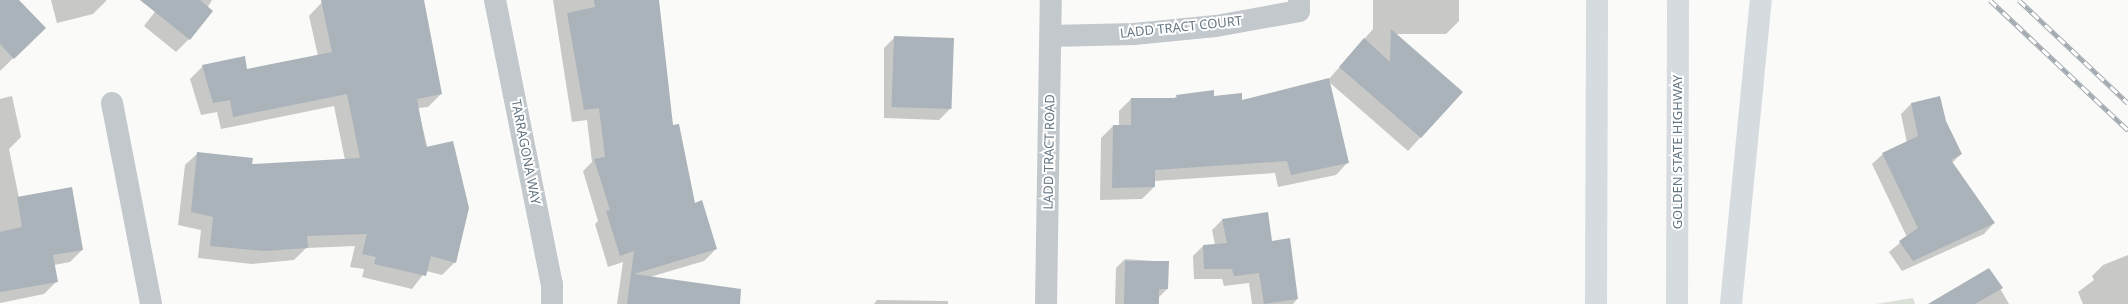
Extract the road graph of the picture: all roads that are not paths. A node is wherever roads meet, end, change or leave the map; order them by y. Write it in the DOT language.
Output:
graph roads {
  1 [pos="495,0"];
  2 [pos="1051,0"];
  3 [pos="1299,0"];
  4 [pos="1589,0"];
  5 [pos="1597,0"];
  6 [pos="1678,0"];
  7 [pos="1761,0"];
  8 [pos="1051,36"];
  9 [pos="1597,100"];
  10 [pos="112,103"];
  11 [pos="151,304"];
  12 [pos="552,304"];
  13 [pos="1046,304"];
  14 [pos="1596,304"];
  15 [pos="1676,304"];
  16 [pos="1731,304"];
  1 -- 12 [label="street, TARRAGONA WAY"];
  2 -- 8 [label="street, LADD TRACT ROAD"];
  3 -- 8 [label="street, LADD TRACT COURT"];
  4 -- 9 [label="highway"];
  5 -- 9 [label="highway"];
  6 -- 15 [label="highway, GOLDEN STATE HIGHWAY"];
  7 -- 16 [label="highway"];
  8 -- 13 [label="street, LADD TRACT ROAD"];
  9 -- 14 [label="highway"];
  10 -- 11 [label="street"];
}
